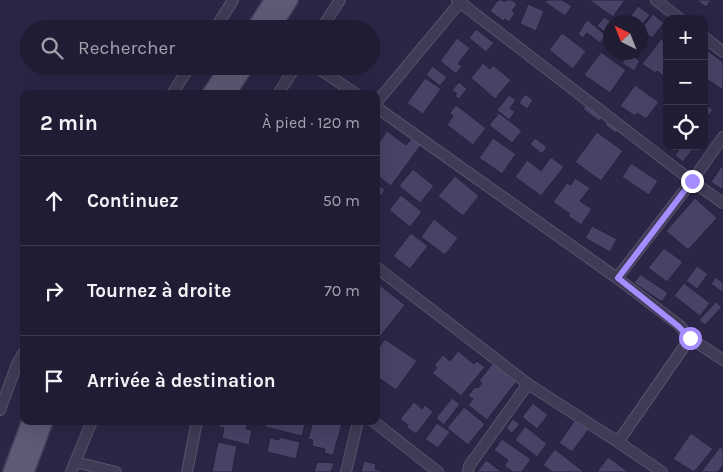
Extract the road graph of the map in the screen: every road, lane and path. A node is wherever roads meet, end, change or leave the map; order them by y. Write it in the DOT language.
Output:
graph roads {
  1 [pos="233,0"];
  2 [pos="273,0"];
  3 [pos="290,0"];
  4 [pos="340,0"];
  5 [pos="656,0"];
  6 [pos="460,1"];
  7 [pos="675,15"];
  8 [pos="221,20"];
  9 [pos="260,20"];
  10 [pos="277,20"];
  11 [pos="327,20"];
  12 [pos="708,40"];
  13 [pos="723,52"];
  14 [pos="184,75"];
  15 [pos="223,75"];
  16 [pos="240,75"];
  17 [pos="290,75"];
  18 [pos="328,75"];
  19 [pos="175,90"];
  20 [pos="213,90"];
  21 [pos="230,90"];
  22 [pos="281,90"];
  23 [pos="350,90"];
  24 [pos="380,99"];
  25 [pos="380,111"];
  26 [pos="723,137"];
  27 [pos="692,181"];
  28 [pos="723,203"];
  29 [pos="380,270"];
  30 [pos="618,278"];
  31 [pos="690,338"];
  32 [pos="20,359"];
  33 [pos="723,360"];
  34 [pos="528,384"];
  35 [pos="0,410"];
  36 [pos="29,425"];
  37 [pos="44,425"];
  38 [pos="90,425"];
  39 [pos="196,425"];
  40 [pos="357,425"];
  41 [pos="378,425"];
  42 [pos="618,442"];
  43 [pos="73,467"];
  44 [pos="11,472"];
  45 [pos="26,472"];
  46 [pos="116,472"];
  47 [pos="187,472"];
  48 [pos="346,472"];
  49 [pos="438,472"];
  50 [pos="468,472"];
  51 [pos="662,472"];
  1 -- 8 [label="street"];
  2 -- 9 [label="main road"];
  3 -- 10 [label="main road"];
  4 -- 11 [label="street"];
  5 -- 7 [label="street"];
  6 -- 24 [label="street"];
  6 -- 27 [label="street"];
  12 -- 13 [label="street"];
  14 -- 19 [label="street"];
  15 -- 20 [label="main road"];
  16 -- 21 [label="main road"];
  17 -- 22 [label="street"];
  18 -- 23 [label="street"];
  25 -- 30 [label="street"];
  26 -- 27 [label="street"];
  27 -- 28 [label="street"];
  27 -- 30 [label="street"];
  29 -- 34 [label="street"];
  30 -- 31 [label="street"];
  31 -- 33 [label="street"];
  31 -- 42 [label="street"];
  32 -- 35 [label="street"];
  34 -- 42 [label="street"];
  34 -- 50 [label="street"];
  36 -- 44 [label="main road"];
  37 -- 45 [label="main road"];
  38 -- 43 [label="street"];
  39 -- 47 [label="street"];
  40 -- 48 [label="street"];
  41 -- 49 [label="street"];
  42 -- 51 [label="street"];
  43 -- 46 [label="street"];
}
